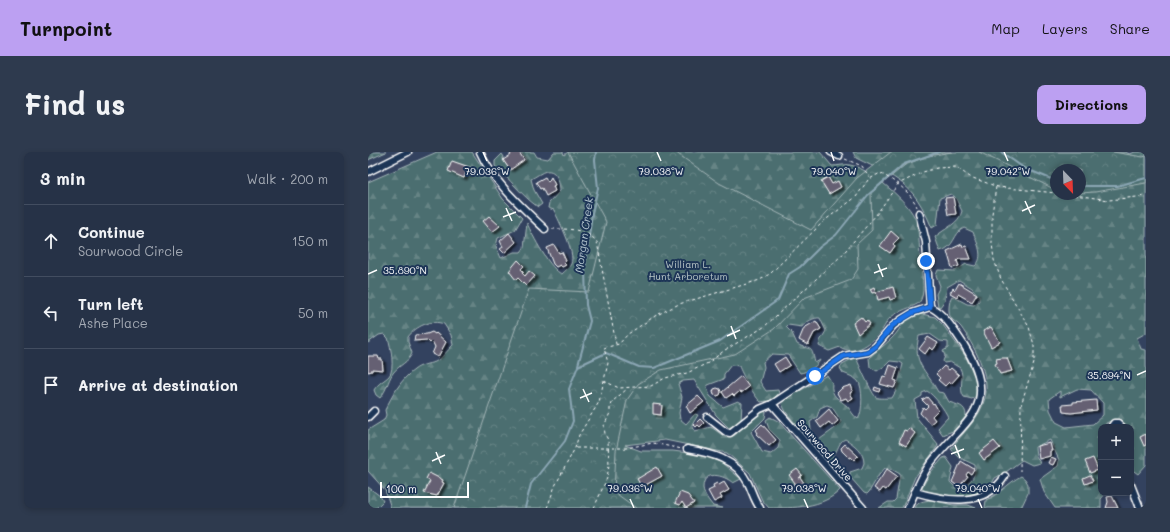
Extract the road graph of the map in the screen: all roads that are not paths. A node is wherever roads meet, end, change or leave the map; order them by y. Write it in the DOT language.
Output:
graph roads {
  1 [pos="408,152"];
  2 [pos="480,152"];
  3 [pos="831,152"];
  4 [pos="839,156"];
  5 [pos="368,172"];
  6 [pos="919,213"];
  7 [pos="545,229"];
  8 [pos="930,307"];
  9 [pos="772,404"];
  10 [pos="374,410"];
  11 [pos="368,417"];
  12 [pos="708,417"];
  13 [pos="687,450"];
  14 [pos="1005,476"];
  15 [pos="915,492"];
  16 [pos="1134,493"];
  17 [pos="760,508"];
  18 [pos="863,508"];
  19 [pos="908,508"];
  20 [pos="1140,508"];
  1 -- 5 [label="street"];
  2 -- 7 [label="street"];
  3 -- 4 [label="street"];
  6 -- 8 [label="street"];
  8 -- 9 [label="street"];
  8 -- 15 [label="street"];
  9 -- 12 [label="street"];
  9 -- 18 [label="street, Sourwood Drive"];
  10 -- 11 [label="street"];
  13 -- 17 [label="street"];
  14 -- 15 [label="street"];
  15 -- 19 [label="street"];
  16 -- 20 [label="street"];
}
